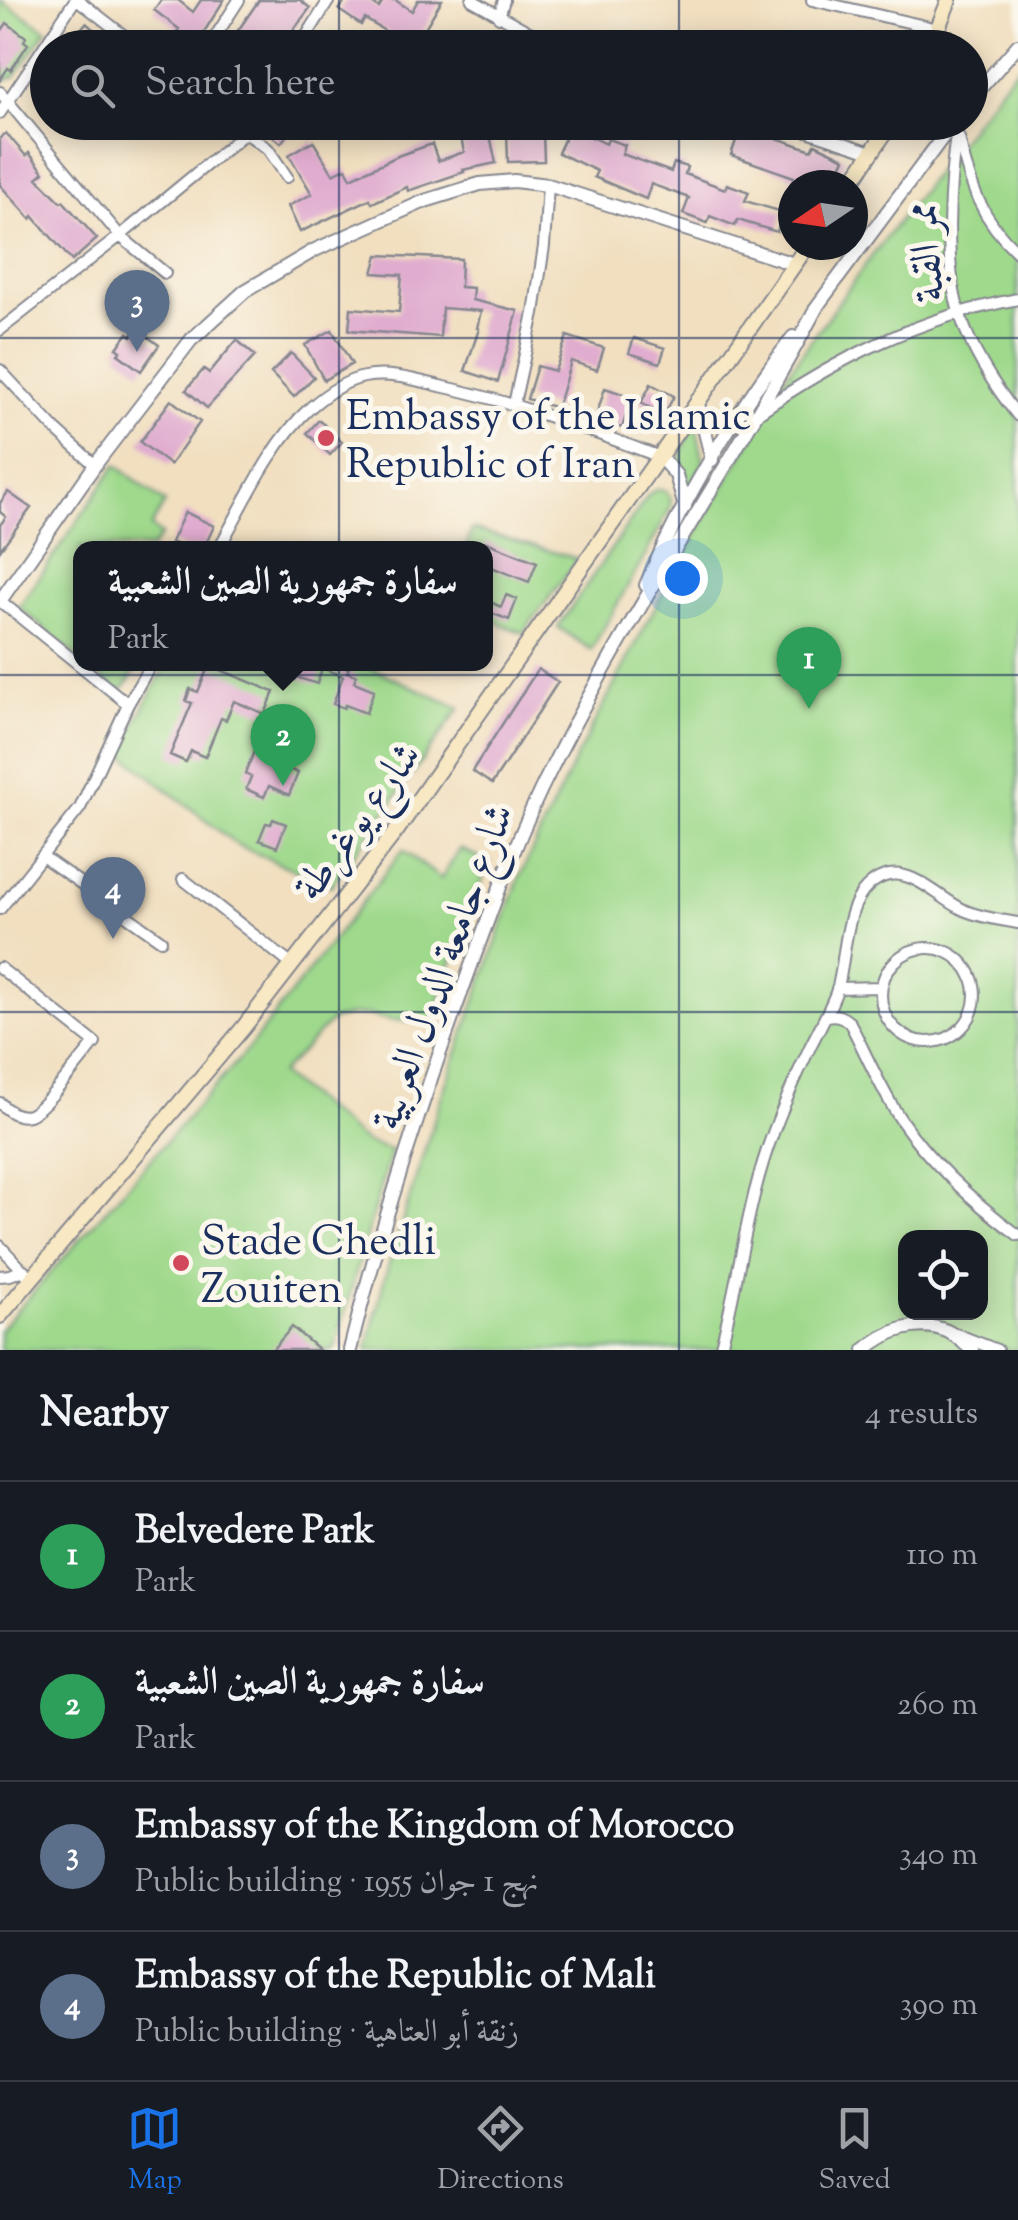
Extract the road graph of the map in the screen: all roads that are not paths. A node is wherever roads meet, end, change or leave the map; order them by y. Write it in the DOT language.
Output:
graph roads {
  1 [pos="77,0"];
  2 [pos="239,0"];
  3 [pos="329,0"];
  4 [pos="472,0"];
  5 [pos="504,0"];
  6 [pos="812,0"];
  7 [pos="949,0"];
  8 [pos="499,17"];
  9 [pos="938,29"];
  10 [pos="54,30"];
  11 [pos="116,30"];
  12 [pos="220,30"];
  13 [pos="310,30"];
  14 [pos="524,30"];
  15 [pos="1018,45"];
  16 [pos="30,63"];
  17 [pos="988,79"];
  18 [pos="5,96"];
  19 [pos="0,113"];
  20 [pos="30,126"];
  21 [pos="41,140"];
  22 [pos="237,140"];
  23 [pos="258,140"];
  24 [pos="835,140"];
  25 [pos="879,140"];
  26 [pos="944,140"];
  27 [pos="954,140"];
  28 [pos="960,140"];
  29 [pos="871,152"];
  30 [pos="860,170"];
  31 [pos="287,177"];
  32 [pos="548,185"];
  33 [pos="120,236"];
  34 [pos="1018,253"];
  35 [pos="797,260"];
  36 [pos="794,264"];
  37 [pos="164,273"];
  38 [pos="1018,299"];
  39 [pos="818,305"];
  40 [pos="959,312"];
  41 [pos="0,330"];
  42 [pos="0,370"];
  43 [pos="697,400"];
  44 [pos="514,404"];
  45 [pos="756,414"];
  46 [pos="1018,416"];
  47 [pos="660,457"];
  48 [pos="712,459"];
  49 [pos="95,466"];
  50 [pos="714,483"];
  51 [pos="685,507"];
  52 [pos="689,524"];
  53 [pos="223,541"];
  54 [pos="0,601"];
  55 [pos="631,620"];
  56 [pos="73,660"];
  57 [pos="87,671"];
  58 [pos="147,671"];
  59 [pos="128,704"];
  60 [pos="42,856"];
  61 [pos="184,879"];
  62 [pos="0,909"];
  63 [pos="1018,924"];
  64 [pos="161,940"];
  65 [pos="292,965"];
  66 [pos="0,968"];
  67 [pos="881,987"];
  68 [pos="837,988"];
  69 [pos="826,1016"];
  70 [pos="0,1104"];
  71 [pos="1018,1235"];
  72 [pos="0,1246"];
  73 [pos="28,1275"];
  74 [pos="0,1276"];
  75 [pos="0,1316"];
  76 [pos="950,1332"];
  77 [pos="350,1350"];
  78 [pos="720,1350"];
  79 [pos="864,1350"];
  80 [pos="972,1350"];
  81 [pos="997,1350"];
  1 -- 10 [label="street"];
  1 -- 11 [label="street"];
  2 -- 12 [label="street"];
  3 -- 13 [label="street"];
  4 -- 8 [label="street"];
  5 -- 8 [label="street"];
  6 -- 9 [label="street"];
  7 -- 9 [label="main road"];
  8 -- 14 [label="street"];
  15 -- 17 [label="street"];
  16 -- 18 [label="street"];
  18 -- 19 [label="street"];
  18 -- 20 [label="street"];
  21 -- 33 [label="street"];
  22 -- 33 [label="street"];
  23 -- 31 [label="street"];
  24 -- 29 [label="street"];
  25 -- 29 [label="main road"];
  26 -- 39 [label="street, شارع جامعة الدول العربية"];
  27 -- 40 [label="street, ممر القبة"];
  28 -- 34 [label="street, ممر القبة"];
  29 -- 30 [label="main road"];
  32 -- 36 [label="street"];
  32 -- 44 [label="street"];
  32 -- 49 [label="street"];
  33 -- 37 [label="street"];
  33 -- 41 [label="street"];
  35 -- 36 [label="main road, شارع يوغرطة"];
  36 -- 43 [label="main road, شارع يوغرطة"];
  38 -- 40 [label="street"];
  39 -- 45 [label="street, شارع جامعة الدول العربية"];
  39 -- 48 [label="street, شارع جامعة الدول العربية"];
  40 -- 45 [label="street"];
  40 -- 46 [label="street, ممر القبة"];
  42 -- 49 [label="street"];
  43 -- 47 [label="main road, شارع يوغرطة"];
  43 -- 48 [label="street"];
  44 -- 47 [label="street"];
  44 -- 53 [label="street"];
  45 -- 50 [label="street, شارع جامعة الدول العربية"];
  47 -- 51 [label="street"];
  47 -- 65 [label="main road, شارع يوغرطة"];
  48 -- 50 [label="street"];
  48 -- 51 [label="street, شارع جامعة الدول العربية"];
  49 -- 54 [label="street"];
  50 -- 52 [label="street, شارع جامعة الدول العربية"];
  51 -- 52 [label="street"];
  51 -- 55 [label="street, شارع جامعة الدول العربية"];
  52 -- 55 [label="street, شارع جامعة الدول العربية"];
  54 -- 56 [label="street"];
  55 -- 77 [label="street, شارع جامعة الدول العربية"];
  57 -- 59 [label="street"];
  58 -- 59 [label="street"];
  59 -- 60 [label="street"];
  60 -- 62 [label="street"];
  60 -- 64 [label="street"];
  61 -- 65 [label="street"];
  63 -- 68 [label="street"];
  65 -- 73 [label="main road, شارع يوغرطة"];
  66 -- 70 [label="street"];
  67 -- 67 [label="street"];
  67 -- 68 [label="street"];
  68 -- 69 [label="street"];
  69 -- 71 [label="street"];
  69 -- 78 [label="street"];
  72 -- 73 [label="street"];
  73 -- 74 [label="street"];
  73 -- 75 [label="main road, شارع يوغرطة"];
  76 -- 79 [label="street"];
  76 -- 80 [label="street"];
  76 -- 81 [label="street"];
}
